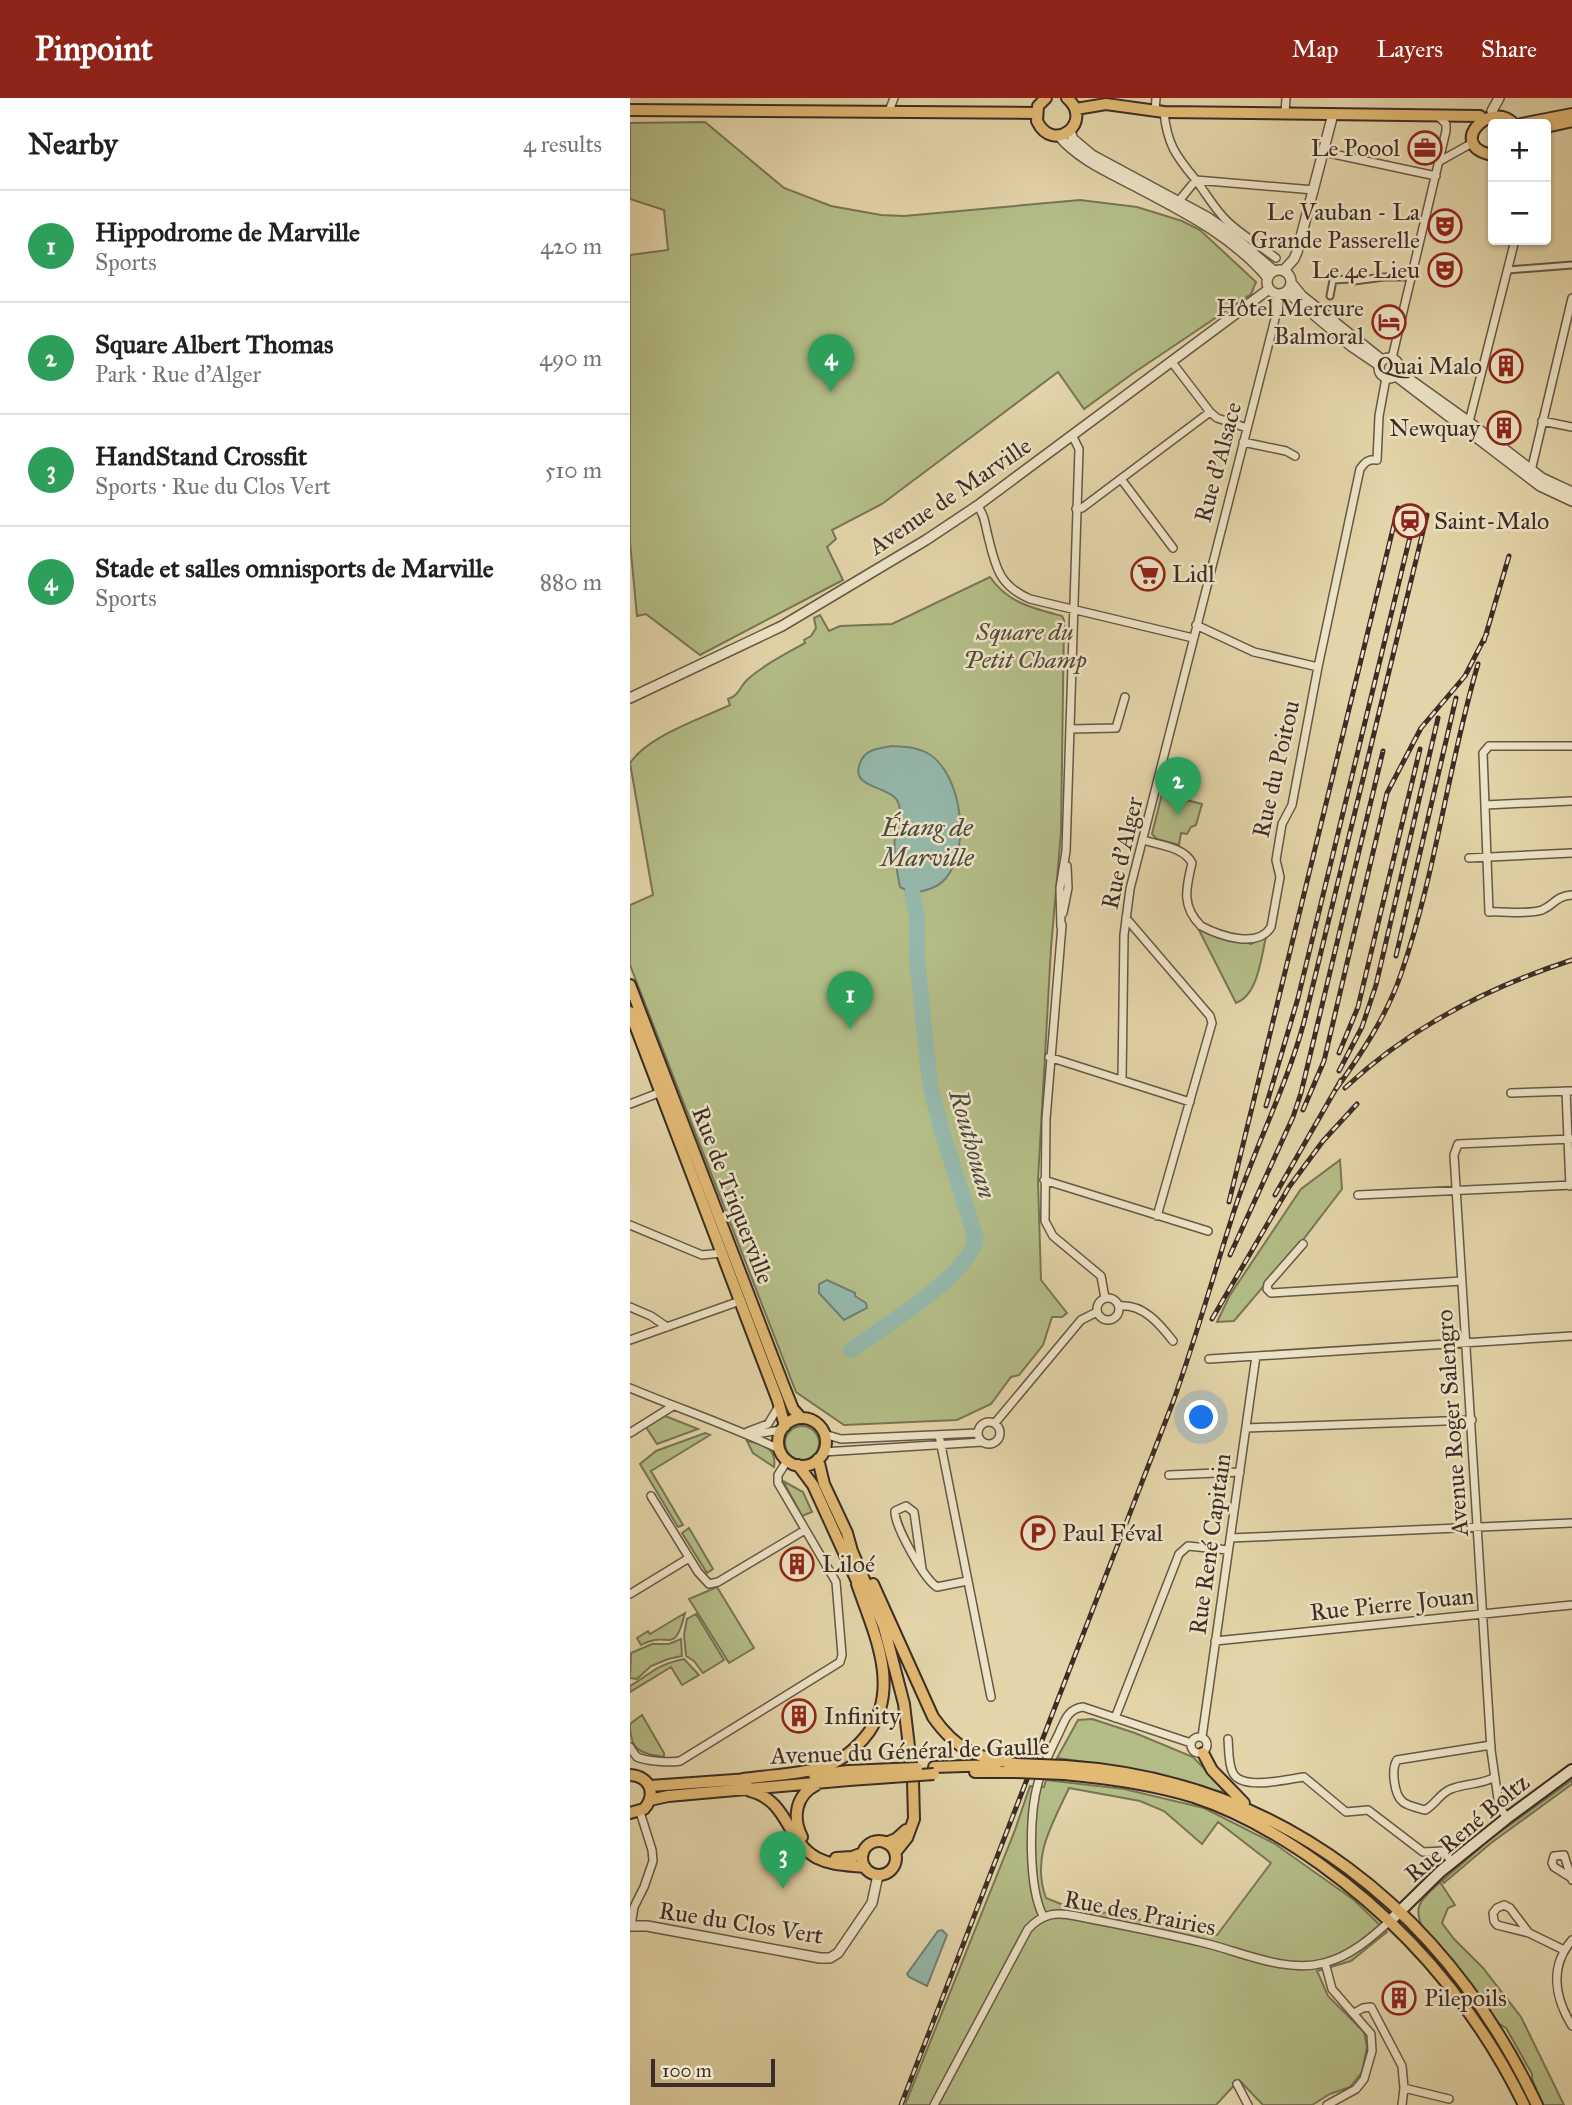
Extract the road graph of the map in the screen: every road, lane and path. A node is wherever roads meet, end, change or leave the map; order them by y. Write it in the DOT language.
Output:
graph roads {
  1 [pos="894,98"];
  2 [pos="1046,98"];
  3 [pos="1067,98"];
  4 [pos="1156,98"];
  5 [pos="1286,98"];
  6 [pos="1499,98"];
  7 [pos="1076,109"];
  8 [pos="630,110"];
  9 [pos="890,111"];
  10 [pos="1492,111"];
  11 [pos="1160,112"];
  12 [pos="1036,113"];
  13 [pos="1285,113"];
  14 [pos="1333,114"];
  15 [pos="1572,114"];
  16 [pos="1437,116"];
  17 [pos="1480,116"];
  18 [pos="1453,117"];
  19 [pos="1510,119"];
  20 [pos="1546,119"];
  21 [pos="1572,121"];
  22 [pos="1551,126"];
  23 [pos="1472,130"];
  24 [pos="1070,131"];
  25 [pos="1059,136"];
  26 [pos="1474,142"];
  27 [pos="1324,152"];
  28 [pos="1488,154"];
  29 [pos="1440,161"];
  30 [pos="1436,176"];
  31 [pos="1196,180"];
  32 [pos="1314,190"];
  33 [pos="1178,202"];
  34 [pos="1514,245"];
  35 [pos="1276,258"];
  36 [pos="1572,265"];
  37 [pos="1508,270"];
  38 [pos="1275,273"];
  39 [pos="1410,277"];
  40 [pos="1282,290"];
  41 [pos="1330,296"];
  42 [pos="1572,298"];
  43 [pos="1171,361"];
  44 [pos="1384,361"];
  45 [pos="1394,375"];
  46 [pos="1210,412"];
  47 [pos="1542,421"];
  48 [pos="1469,422"];
  49 [pos="1572,427"];
  50 [pos="1247,428"];
  51 [pos="1072,435"];
  52 [pos="1243,442"];
  53 [pos="1295,456"];
  54 [pos="1531,475"];
  55 [pos="1121,479"];
  56 [pos="1572,492"];
  57 [pos="1572,501"];
  58 [pos="977,506"];
  59 [pos="1076,509"];
  60 [pos="1173,548"];
  61 [pos="1072,608"];
  62 [pos="1196,625"];
  63 [pos="1193,638"];
  64 [pos="1318,667"];
  65 [pos="1125,697"];
  66 [pos="630,698"];
  67 [pos="1070,729"];
  68 [pos="1572,746"];
  69 [pos="1572,802"];
  70 [pos="1485,805"];
  71 [pos="1143,840"];
  72 [pos="1572,853"];
  73 [pos="1487,857"];
  74 [pos="1469,858"];
  75 [pos="1572,894"];
  76 [pos="1126,918"];
  77 [pos="630,985"];
  78 [pos="630,1012"];
  79 [pos="1049,1057"];
  80 [pos="1122,1080"];
  81 [pos="1569,1091"];
  82 [pos="660,1092"];
  83 [pos="1511,1093"];
  84 [pos="1190,1102"];
  85 [pos="630,1104"];
  86 [pos="1570,1139"];
  87 [pos="1044,1180"];
  88 [pos="1571,1185"];
  89 [pos="1456,1190"];
  90 [pos="1358,1195"];
  91 [pos="1157,1216"];
  92 [pos="630,1225"];
  93 [pos="1208,1231"];
  94 [pos="1303,1244"];
  95 [pos="722,1253"];
  96 [pos="1462,1281"];
  97 [pos="1105,1298"];
  98 [pos="740,1301"];
  99 [pos="1119,1306"];
  100 [pos="630,1307"];
  101 [pos="1097,1312"];
  102 [pos="667,1327"];
  103 [pos="1572,1336"];
  104 [pos="630,1340"];
  105 [pos="1173,1341"];
  106 [pos="1466,1343"];
  107 [pos="1256,1356"];
  108 [pos="1209,1359"];
  109 [pos="630,1388"];
  110 [pos="673,1406"];
  111 [pos="779,1406"];
  112 [pos="801,1418"];
  113 [pos="1472,1420"];
  114 [pos="995,1423"];
  115 [pos="783,1428"];
  116 [pos="1246,1428"];
  117 [pos="630,1433"];
  118 [pos="747,1433"];
  119 [pos="978,1433"];
  120 [pos="824,1434"];
  121 [pos="939,1435"];
  122 [pos="982,1443"];
  123 [pos="940,1445"];
  124 [pos="779,1449"];
  125 [pos="821,1456"];
  126 [pos="793,1463"];
  127 [pos="1240,1472"];
  128 [pos="1169,1475"];
  129 [pos="651,1496"];
  130 [pos="1572,1523"];
  131 [pos="1478,1527"];
  132 [pos="805,1530"];
  133 [pos="847,1533"];
  134 [pos="1230,1538"];
  135 [pos="1228,1550"];
  136 [pos="689,1558"];
  137 [pos="922,1569"];
  138 [pos="853,1574"];
  139 [pos="967,1581"];
  140 [pos="630,1594"];
  141 [pos="1572,1605"];
  142 [pos="1484,1614"];
  143 [pos="1215,1641"];
  144 [pos="991,1697"];
  145 [pos="1115,1718"];
  146 [pos="1202,1737"];
  147 [pos="1228,1739"];
  148 [pos="1191,1743"];
  149 [pos="1491,1745"];
  150 [pos="630,1747"];
  151 [pos="1203,1753"];
  152 [pos="1015,1768"];
  153 [pos="1065,1770"];
  154 [pos="1572,1770"];
  155 [pos="630,1775"];
  156 [pos="849,1776"];
  157 [pos="1495,1777"];
  158 [pos="743,1779"];
  159 [pos="822,1782"];
  160 [pos="650,1786"];
  161 [pos="733,1790"];
  162 [pos="650,1800"];
  163 [pos="635,1812"];
  164 [pos="1254,1812"];
  165 [pos="1507,1818"];
  166 [pos="886,1843"];
  167 [pos="863,1853"];
  168 [pos="895,1853"];
  169 [pos="1452,1862"];
  170 [pos="865,1867"];
  171 [pos="878,1875"];
  172 [pos="1400,1912"];
  173 [pos="1043,1916"];
  174 [pos="1391,1920"];
  175 [pos="630,1926"];
  176 [pos="1529,1933"];
  177 [pos="1572,1940"];
  178 [pos="1564,1950"];
  179 [pos="1325,1963"];
  180 [pos="1354,2014"];
  181 [pos="1572,2026"];
  182 [pos="1237,2084"];
  183 [pos="1404,2088"];
  184 [pos="1449,2099"];
  185 [pos="934,2105"];
  186 [pos="1248,2105"];
  187 [pos="1327,2105"];
  188 [pos="1402,2105"];
  189 [pos="1524,2105"];
  190 [pos="1537,2105"];
  1 -- 9 [label="street"];
  2 -- 12 [label="main road"];
  3 -- 7 [label="main road"];
  4 -- 11 [label="street"];
  5 -- 13 [label="street"];
  6 -- 10 [label="street"];
  7 -- 11 [label="main road"];
  7 -- 24 [label="main road"];
  8 -- 9 [label="main road"];
  9 -- 12 [label="main road"];
  10 -- 17 [label="main road"];
  10 -- 19 [label="main road"];
  11 -- 13 [label="main road"];
  11 -- 31 [label="street"];
  12 -- 25 [label="main road"];
  13 -- 14 [label="main road"];
  14 -- 16 [label="main road"];
  14 -- 27 [label="street"];
  15 -- 20 [label="main road"];
  16 -- 18 [label="main road"];
  16 -- 29 [label="street"];
  17 -- 18 [label="main road"];
  17 -- 23 [label="main road"];
  18 -- 23 [label="main road"];
  21 -- 22 [label="main road"];
  23 -- 26 [label="main road"];
  24 -- 25 [label="main road"];
  24 -- 33 [label="street"];
  25 -- 38 [label="street"];
  26 -- 28 [label="main road"];
  26 -- 29 [label="street"];
  27 -- 30 [label="street"];
  27 -- 32 [label="street"];
  29 -- 30 [label="street"];
  30 -- 39 [label="street"];
  31 -- 32 [label="street"];
  31 -- 33 [label="street"];
  31 -- 35 [label="street"];
  32 -- 38 [label="street"];
  33 -- 38 [label="street"];
  34 -- 37 [label="street"];
  36 -- 37 [label="street"];
  37 -- 48 [label="street"];
  38 -- 40 [label="street"];
  38 -- 40 [label="street"];
  39 -- 41 [label="street"];
  39 -- 44 [label="street"];
  40 -- 43 [label="street, Avenue de Marville"];
  40 -- 44 [label="street"];
  40 -- 50 [label="street, Rue d'Alsace"];
  42 -- 47 [label="street"];
  43 -- 46 [label="street"];
  43 -- 51 [label="street, Avenue de Marville"];
  44 -- 45 [label="street"];
  44 -- 45 [label="street"];
  45 -- 48 [label="street"];
  45 -- 54 [label="street"];
  45 -- 64 [label="street"];
  46 -- 50 [label="street"];
  46 -- 55 [label="street"];
  47 -- 49 [label="street"];
  47 -- 54 [label="street"];
  48 -- 54 [label="street"];
  50 -- 52 [label="street, Rue d'Alsace"];
  51 -- 58 [label="street, Avenue de Marville"];
  51 -- 59 [label="street"];
  52 -- 53 [label="street"];
  52 -- 62 [label="street, Rue d'Alsace"];
  54 -- 56 [label="street"];
  54 -- 57 [label="street"];
  55 -- 59 [label="street"];
  55 -- 60 [label="street"];
  58 -- 61 [label="street"];
  58 -- 66 [label="street, Avenue de Marville"];
  59 -- 61 [label="street"];
  61 -- 63 [label="street"];
  61 -- 67 [label="street"];
  62 -- 63 [label="street, Rue d'Alsace"];
  62 -- 64 [label="street"];
  63 -- 71 [label="street, Rue d'Alger"];
  64 -- 71 [label="street, Rue du Poitou"];
  65 -- 67 [label="street"];
  67 -- 79 [label="street"];
  68 -- 70 [label="street"];
  69 -- 70 [label="street"];
  70 -- 73 [label="street"];
  71 -- 76 [label="street, Rue d'Alger"];
  72 -- 73 [label="street"];
  73 -- 74 [label="street"];
  73 -- 75 [label="street"];
  76 -- 80 [label="street, Rue d'Alger"];
  76 -- 84 [label="street"];
  77 -- 112 [label="main road, Rue de Triquerville"];
  78 -- 82 [label="main road, Rue de Triquerville"];
  79 -- 80 [label="street"];
  79 -- 87 [label="street"];
  80 -- 84 [label="street"];
  81 -- 83 [label="street"];
  81 -- 86 [label="street"];
  82 -- 85 [label="street"];
  82 -- 95 [label="main road, Rue de Triquerville"];
  84 -- 91 [label="street"];
  86 -- 88 [label="street"];
  86 -- 89 [label="street, Avenue Roger Salengro"];
  87 -- 91 [label="street"];
  87 -- 97 [label="street"];
  88 -- 89 [label="street"];
  89 -- 90 [label="street"];
  89 -- 96 [label="street, Avenue Roger Salengro"];
  91 -- 93 [label="street"];
  92 -- 95 [label="street"];
  94 -- 96 [label="street"];
  95 -- 98 [label="main road, Rue de Triquerville"];
  96 -- 106 [label="street, Avenue Roger Salengro"];
  97 -- 99 [label="street"];
  97 -- 101 [label="street"];
  98 -- 102 [label="street"];
  98 -- 111 [label="main road, Rue de Triquerville"];
  99 -- 101 [label="street"];
  99 -- 105 [label="street"];
  100 -- 102 [label="street"];
  101 -- 114 [label="street"];
  102 -- 104 [label="street"];
  103 -- 106 [label="street"];
  106 -- 107 [label="street"];
  106 -- 113 [label="street, Avenue Roger Salengro"];
  107 -- 108 [label="street"];
  107 -- 116 [label="street, Rue René Capitain"];
  109 -- 110 [label="street"];
  110 -- 117 [label="street"];
  110 -- 118 [label="street"];
  111 -- 115 [label="main road, Rue de Triquerville"];
  111 -- 118 [label="street"];
  112 -- 115 [label="main road"];
  112 -- 120 [label="main road"];
  113 -- 116 [label="street"];
  113 -- 131 [label="street, Avenue Roger Salengro"];
  114 -- 119 [label="street"];
  114 -- 122 [label="street"];
  115 -- 118 [label="street"];
  115 -- 124 [label="main road"];
  116 -- 127 [label="street, Rue René Capitain"];
  118 -- 124 [label="street"];
  119 -- 121 [label="street"];
  119 -- 122 [label="street"];
  120 -- 121 [label="street"];
  120 -- 125 [label="main road"];
  121 -- 123 [label="street"];
  122 -- 123 [label="street"];
  123 -- 125 [label="street"];
  123 -- 139 [label="street"];
  124 -- 126 [label="main road"];
  125 -- 126 [label="main road"];
  125 -- 133 [label="main road"];
  126 -- 132 [label="street"];
  126 -- 138 [label="main road"];
  127 -- 128 [label="street"];
  127 -- 134 [label="street, Rue René Capitain"];
  129 -- 136 [label="street"];
  130 -- 131 [label="street"];
  131 -- 134 [label="street"];
  131 -- 142 [label="street, Avenue Roger Salengro"];
  132 -- 136 [label="street"];
  132 -- 150 [label="street"];
  133 -- 152 [label="main road"];
  133 -- 168 [label="main road"];
  134 -- 135 [label="street, Rue René Capitain"];
  135 -- 143 [label="street, Rue René Capitain"];
  135 -- 145 [label="street"];
  136 -- 140 [label="street"];
  137 -- 137 [label="street"];
  137 -- 139 [label="street"];
  138 -- 158 [label="main road"];
  138 -- 166 [label="main road"];
  139 -- 144 [label="street"];
  141 -- 142 [label="street, Rue Pierre Jouan"];
  142 -- 143 [label="street, Rue Pierre Jouan"];
  142 -- 149 [label="street, Avenue Roger Salengro"];
  143 -- 146 [label="street, Rue René Capitain"];
  145 -- 148 [label="street"];
  145 -- 173 [label="street"];
  146 -- 148 [label="street"];
  146 -- 151 [label="street"];
  147 -- 169 [label="street"];
  148 -- 151 [label="street"];
  149 -- 157 [label="street, Avenue Roger Salengro"];
  149 -- 157 [label="street"];
  151 -- 164 [label="main road"];
  152 -- 153 [label="main road, Avenue du Général de Gaulle, bridge"];
  152 -- 156 [label="main road, Avenue du Général de Gaulle, bridge"];
  153 -- 164 [label="main road, Avenue du Général de Gaulle"];
  153 -- 174 [label="main road, Avenue du Général de Gaulle"];
  154 -- 165 [label="main road, Rue René Boltz"];
  155 -- 160 [label="main road"];
  156 -- 158 [label="main road, Avenue du Général de Gaulle"];
  156 -- 159 [label="main road, Avenue du Général de Gaulle"];
  157 -- 165 [label="street, Avenue Roger Salengro"];
  158 -- 160 [label="main road, Avenue du Général de Gaulle"];
  159 -- 161 [label="main road, Avenue du Général de Gaulle"];
  159 -- 167 [label="main road"];
  160 -- 162 [label="main road"];
  161 -- 162 [label="main road, Avenue du Général de Gaulle"];
  161 -- 170 [label="main road"];
  162 -- 163 [label="main road"];
  163 -- 175 [label="street"];
  164 -- 172 [label="main road, Avenue du Général de Gaulle"];
  165 -- 169 [label="main road, Rue René Boltz"];
  166 -- 167 [label="main road"];
  166 -- 168 [label="main road"];
  167 -- 170 [label="main road"];
  168 -- 171 [label="main road"];
  169 -- 172 [label="main road, Rue René Boltz"];
  170 -- 171 [label="main road"];
  171 -- 175 [label="street, Rue du Clos Vert"];
  172 -- 174 [label="main road, Rue René Boltz"];
  172 -- 190 [label="main road, Avenue du Général de Gaulle"];
  173 -- 179 [label="street, Rue des Prairies"];
  173 -- 185 [label="street, Rue des Prairies"];
  174 -- 179 [label="street, Rue des Prairies"];
  174 -- 189 [label="main road, Avenue du Général de Gaulle"];
  176 -- 176 [label="street"];
  176 -- 178 [label="street"];
  177 -- 178 [label="street"];
  178 -- 181 [label="street"];
  179 -- 180 [label="street"];
  180 -- 183 [label="street"];
  180 -- 187 [label="street"];
  182 -- 186 [label="street"];
  183 -- 184 [label="street"];
  183 -- 188 [label="street"];
}
